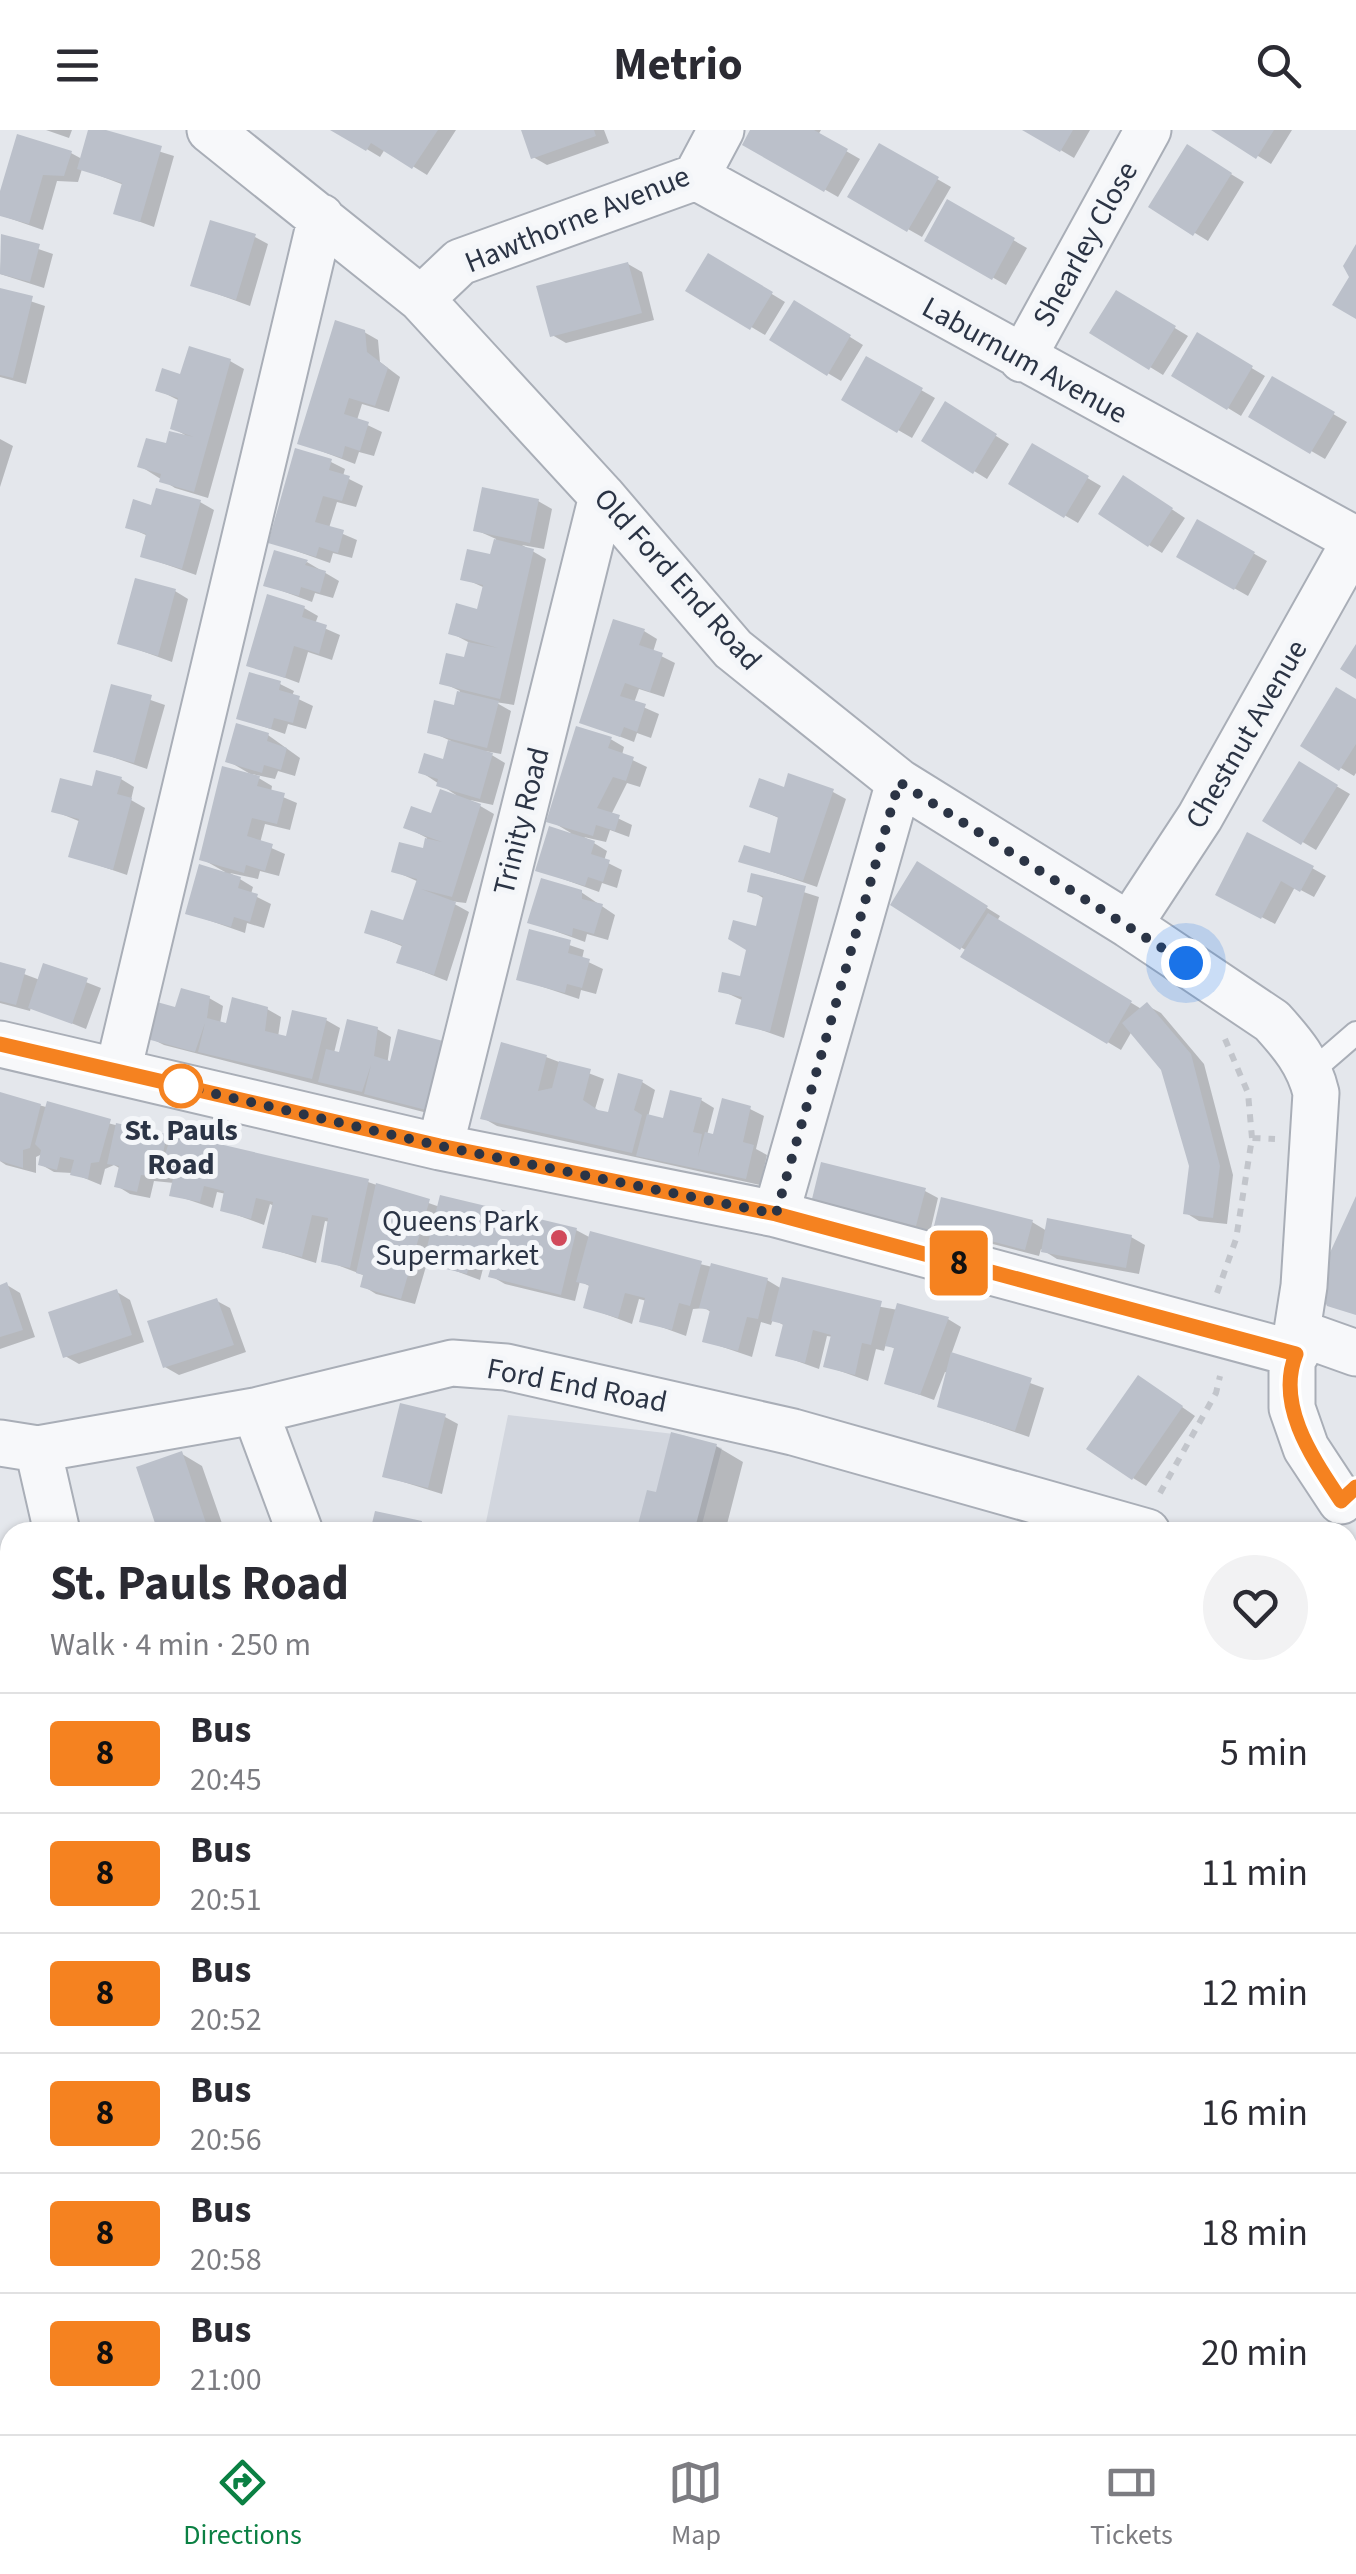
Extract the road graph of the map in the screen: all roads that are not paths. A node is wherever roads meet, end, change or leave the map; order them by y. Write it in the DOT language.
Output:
graph roads {
  1 [pos="721,130"];
  2 [pos="1148,130"];
  3 [pos="215,132"];
  4 [pos="696,177"];
  5 [pos="321,217"];
  6 [pos="422,299"];
  7 [pos="1022,359"];
  8 [pos="602,496"];
  9 [pos="1356,540"];
  10 [pos="899,782"];
  11 [pos="1129,925"];
  12 [pos="1356,1033"];
  13 [pos="0,1044"];
  14 [pos="118,1071"];
  15 [pos="1311,1072"];
  16 [pos="440,1146"];
  17 [pos="776,1214"];
  18 [pos="1298,1344"];
  19 [pos="1356,1353"];
  20 [pos="254,1411"];
  21 [pos="19,1446"];
  22 [pos="1345,1507"];
  23 [pos="1152,1517"];
  24 [pos="53,1522"];
  25 [pos="296,1522"];
  26 [pos="1008,2434"];
  27 [pos="1032,2434"];
  1 -- 4 [label="street, Hawthorne Avenue"];
  2 -- 7 [label="street, Shearley Close"];
  3 -- 5 [label="street, Old Ford End Road"];
  4 -- 6 [label="street, Hawthorne Avenue"];
  4 -- 7 [label="street, Laburnum Avenue"];
  5 -- 6 [label="street, Old Ford End Road"];
  5 -- 14 [label="street"];
  6 -- 8 [label="street, Old Ford End Road"];
  7 -- 9 [label="street, Laburnum Avenue"];
  8 -- 10 [label="street, Old Ford End Road"];
  8 -- 16 [label="street, Trinity Road"];
  9 -- 11 [label="street, Chestnut Avenue"];
  10 -- 11 [label="street, Old Ford End Road"];
  10 -- 17 [label="street"];
  11 -- 15 [label="street, Old Ford End Road"];
  12 -- 15 [label="lane"];
  13 -- 14 [label="street"];
  14 -- 16 [label="street"];
  15 -- 18 [label="street"];
  16 -- 17 [label="street"];
  17 -- 18 [label="street"];
  18 -- 19 [label="street"];
  18 -- 22 [label="street"];
  20 -- 21 [label="street, Ford End Road"];
  20 -- 23 [label="street, Ford End Road"];
  20 -- 25 [label="street"];
  21 -- 24 [label="street"];
  26 -- 27 [label="lane"];
}
